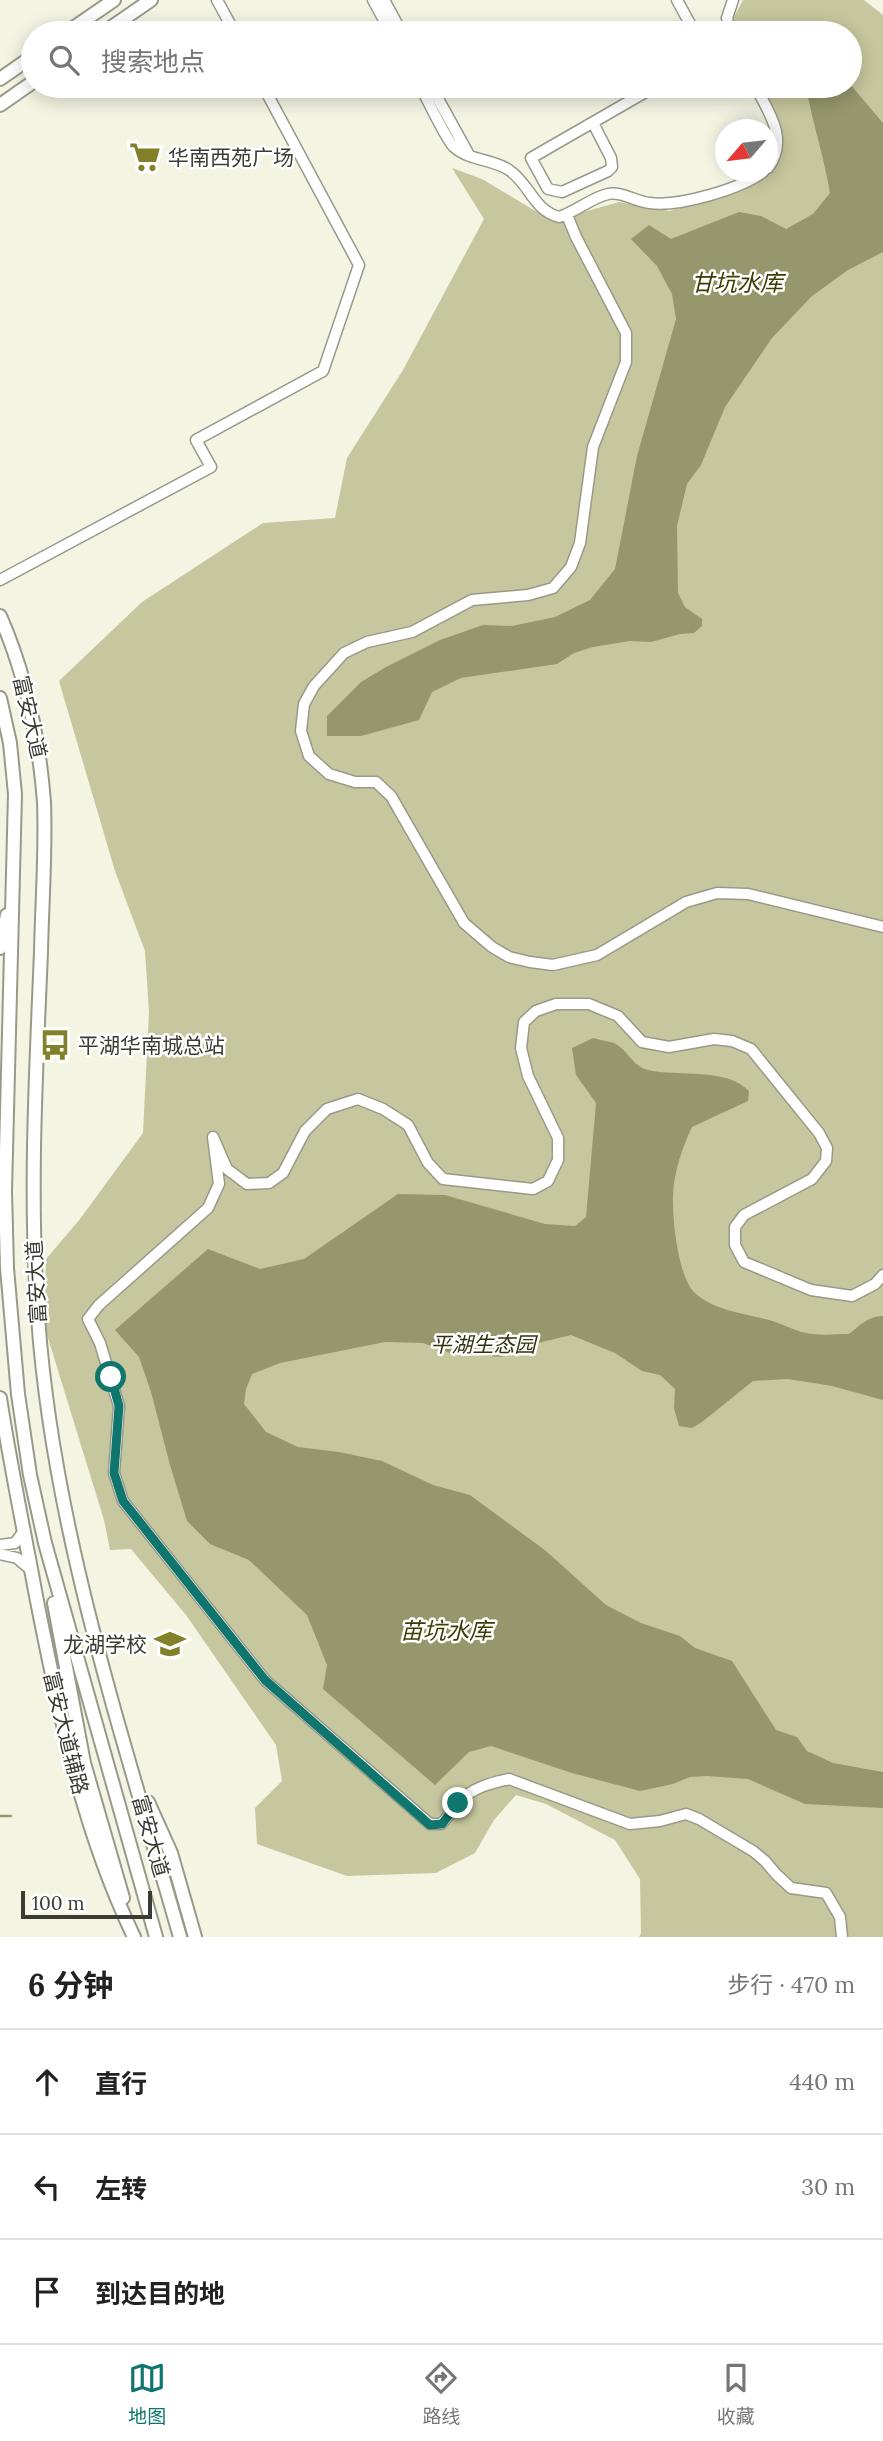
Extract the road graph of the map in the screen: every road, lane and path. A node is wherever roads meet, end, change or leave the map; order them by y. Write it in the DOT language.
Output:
graph roads {
  1 [pos="114,0"];
  2 [pos="151,0"];
  3 [pos="217,0"];
  4 [pos="373,0"];
  5 [pos="384,0"];
  6 [pos="677,0"];
  7 [pos="733,0"];
  8 [pos="83,21"];
  9 [pos="120,21"];
  10 [pos="228,21"];
  11 [pos="384,21"];
  12 [pos="395,21"];
  13 [pos="688,21"];
  14 [pos="728,21"];
  15 [pos="21,64"];
  16 [pos="0,79"];
  17 [pos="21,90"];
  18 [pos="269,98"];
  19 [pos="427,98"];
  20 [pos="437,98"];
  21 [pos="636,98"];
  22 [pos="761,98"];
  23 [pos="0,105"];
  24 [pos="772,119"];
  25 [pos="593,123"];
  26 [pos="469,155"];
  27 [pos="742,182"];
  28 [pos="567,215"];
  29 [pos="0,580"];
  30 [pos="0,616"];
  31 [pos="0,698"];
  32 [pos="14,880"];
  33 [pos="883,927"];
  34 [pos="0,948"];
  35 [pos="883,1275"];
  36 [pos="0,1398"];
  37 [pos="36,1506"];
  38 [pos="24,1531"];
  39 [pos="0,1545"];
  40 [pos="0,1555"];
  41 [pos="31,1570"];
  42 [pos="133,1772"];
  43 [pos="134,1937"];
  44 [pos="156,1937"];
  45 [pos="180,1937"];
  46 [pos="195,1937"];
  47 [pos="842,1937"];
  1 -- 8 [label="main road"];
  2 -- 9 [label="main road"];
  3 -- 10 [label="street"];
  4 -- 11 [label="street"];
  5 -- 12 [label="street"];
  6 -- 13 [label="street"];
  7 -- 14 [label="street"];
  15 -- 16 [label="main road"];
  17 -- 23 [label="main road"];
  18 -- 29 [label="street"];
  19 -- 26 [label="street"];
  20 -- 26 [label="street"];
  21 -- 25 [label="street"];
  22 -- 24 [label="street"];
  25 -- 25 [label="street"];
  26 -- 28 [label="street"];
  27 -- 28 [label="street"];
  28 -- 33 [label="street"];
  30 -- 42 [label="main road, 富安大道"];
  31 -- 32 [label="main road, 富安大道"];
  32 -- 34 [label="main road"];
  32 -- 37 [label="main road, 富安大道"];
  35 -- 47 [label="street"];
  36 -- 38 [label="main road, 富安大道辅路"];
  37 -- 43 [label="main road"];
  37 -- 44 [label="main road, 富安大道"];
  38 -- 39 [label="street"];
  38 -- 41 [label="main road, 富安大道辅路"];
  40 -- 41 [label="street"];
  41 -- 43 [label="main road, 富安大道辅路"];
  42 -- 45 [label="main road, 富安大道"];
  42 -- 46 [label="main road"];
}
